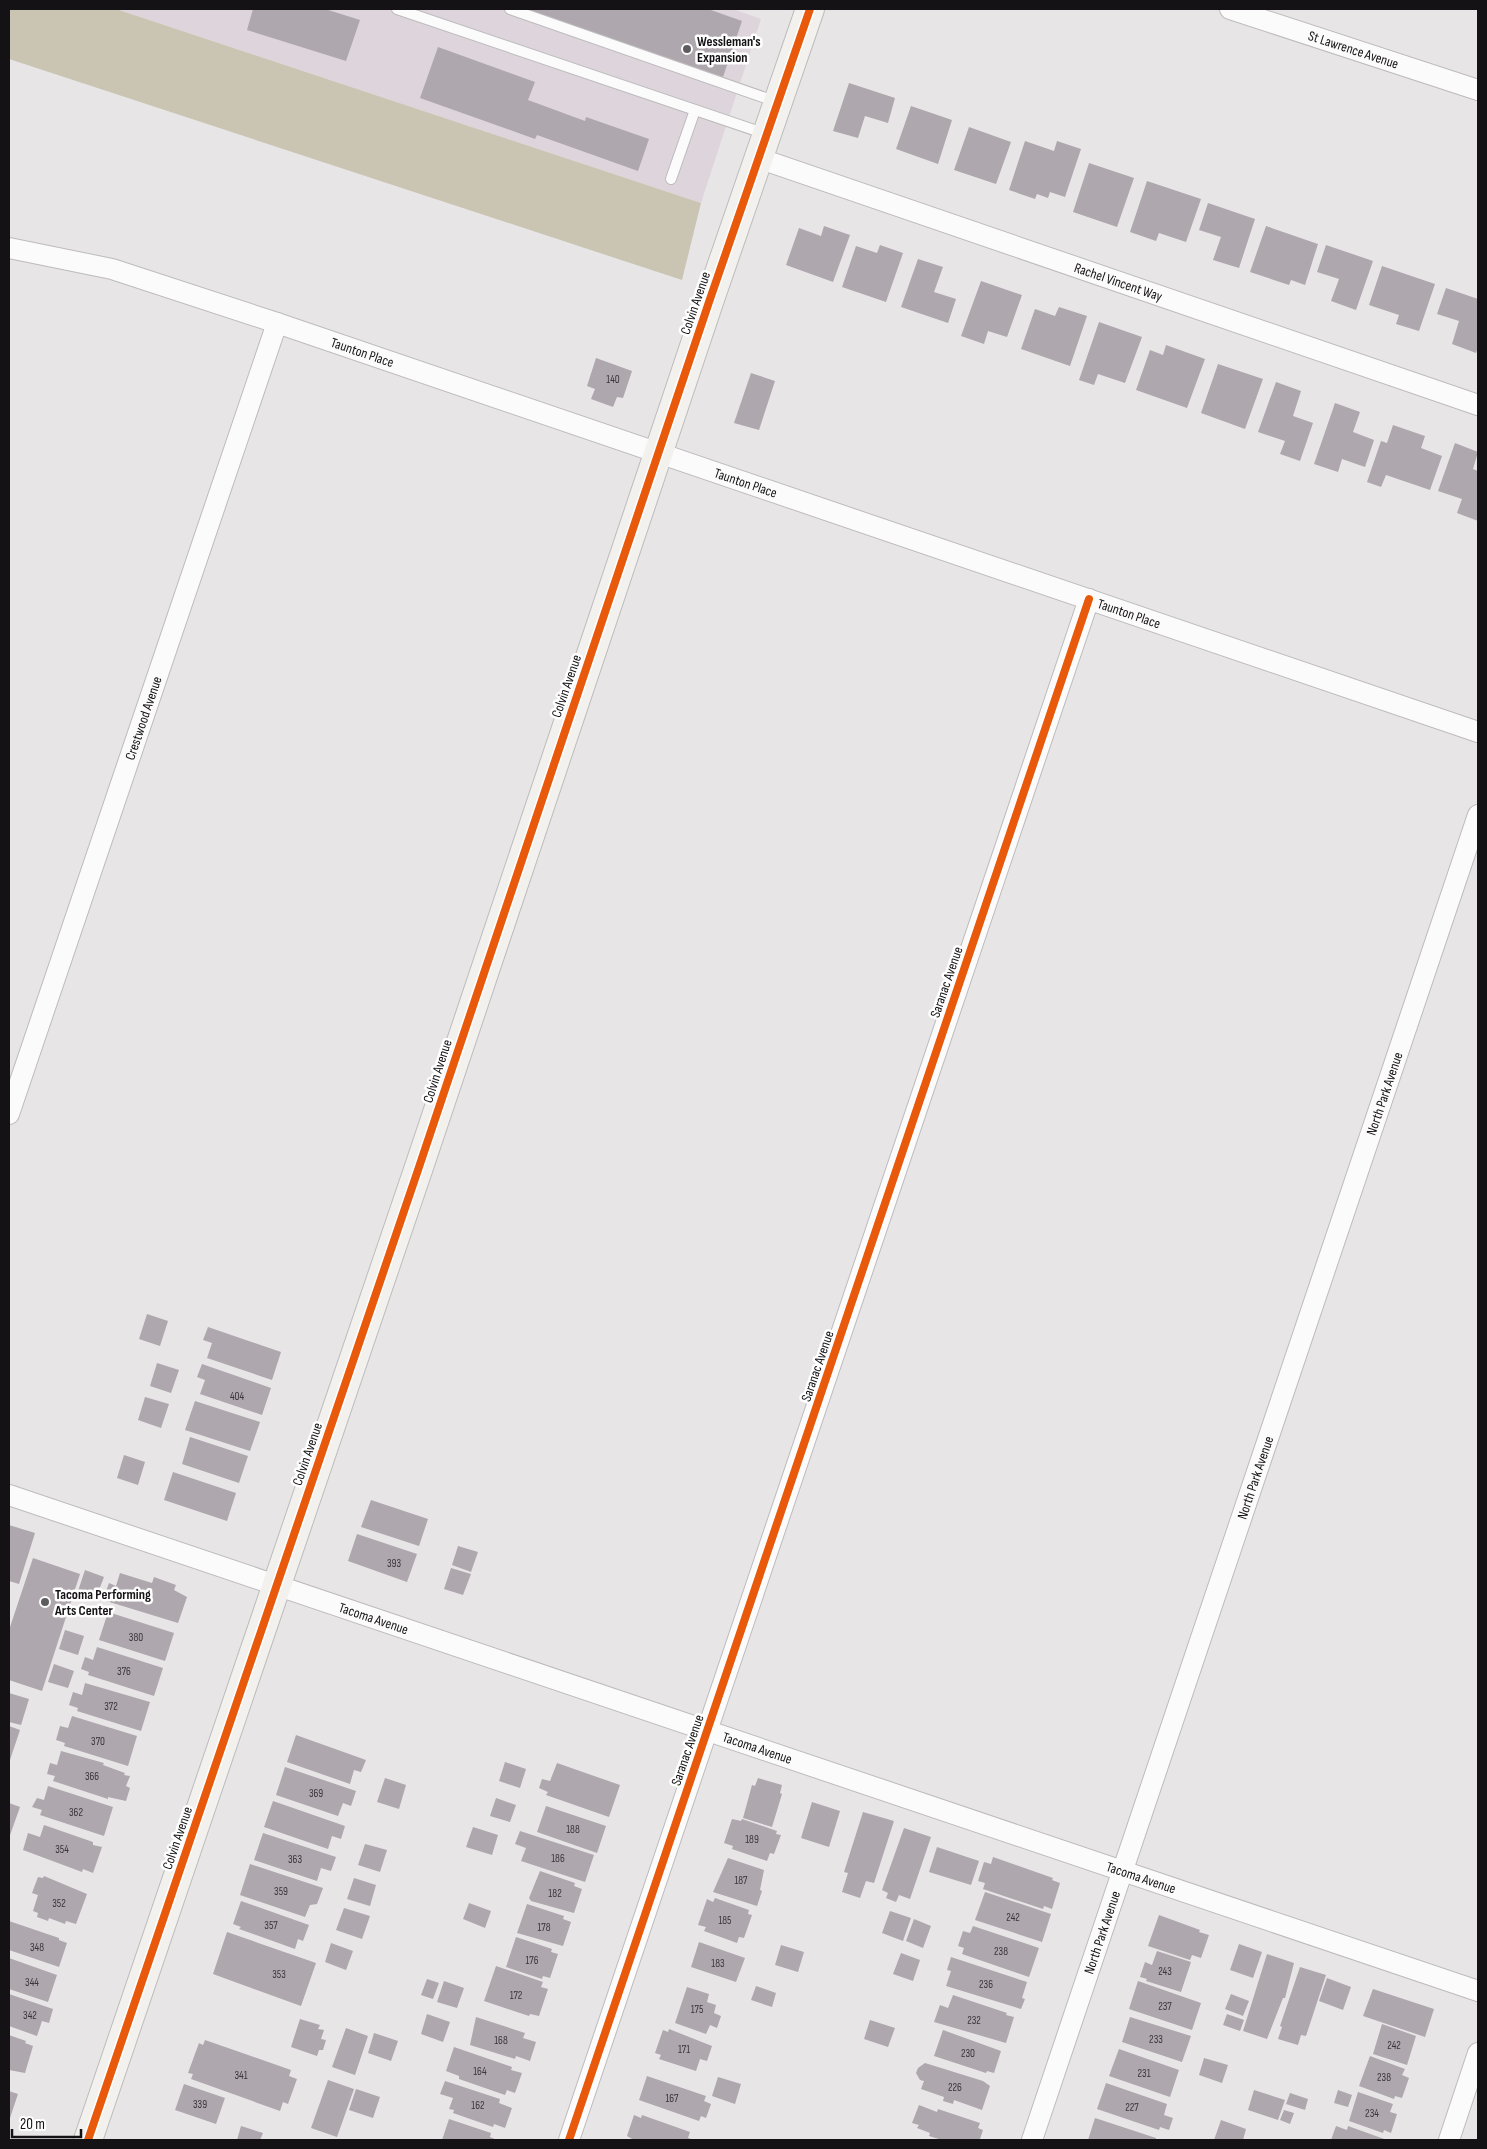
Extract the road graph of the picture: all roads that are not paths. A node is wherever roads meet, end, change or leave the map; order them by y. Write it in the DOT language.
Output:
graph roads {
  1 [pos="396,9"];
  2 [pos="510,9"];
  3 [pos="810,9"];
  4 [pos="1230,9"];
  5 [pos="1478,90"];
  6 [pos="778,102"];
  7 [pos="695,110"];
  8 [pos="763,146"];
  9 [pos="671,179"];
  10 [pos="9,248"];
  11 [pos="277,323"];
  12 [pos="1478,405"];
  13 [pos="658,452"];
  14 [pos="1088,599"];
  15 [pos="1478,732"];
  16 [pos="1478,815"];
  17 [pos="9,1114"];
  18 [pos="9,1495"];
  19 [pos="276,1584"];
  20 [pos="707,1730"];
  21 [pos="1124,1871"];
  22 [pos="1478,1991"];
  23 [pos="1478,2053"];
  24 [pos="88,2140"];
  25 [pos="569,2140"];
  26 [pos="1032,2140"];
  27 [pos="1449,2140"];
  1 -- 7 [label="lane"];
  2 -- 6 [label="lane"];
  3 -- 6 [label="street, Colvin Avenue"];
  4 -- 5 [label="street, St Lawrence Avenue"];
  6 -- 8 [label="street, Colvin Avenue"];
  7 -- 8 [label="lane"];
  7 -- 9 [label="lane"];
  8 -- 12 [label="street, Rachel Vincent Way"];
  8 -- 13 [label="street, Colvin Avenue"];
  10 -- 11 [label="street, Taunton Place"];
  11 -- 13 [label="street, Taunton Place"];
  11 -- 17 [label="street, Crestwood Avenue"];
  13 -- 14 [label="street, Taunton Place"];
  13 -- 19 [label="street, Colvin Avenue"];
  14 -- 15 [label="street, Taunton Place"];
  14 -- 20 [label="street, Saranac Avenue"];
  16 -- 21 [label="street, North Park Avenue"];
  18 -- 19 [label="street, Tacoma Avenue"];
  19 -- 20 [label="street, Tacoma Avenue"];
  19 -- 24 [label="street, Colvin Avenue"];
  20 -- 21 [label="street, Tacoma Avenue"];
  20 -- 25 [label="street, Saranac Avenue"];
  21 -- 22 [label="street, Tacoma Avenue"];
  21 -- 26 [label="street, North Park Avenue"];
  23 -- 27 [label="street"];
}
